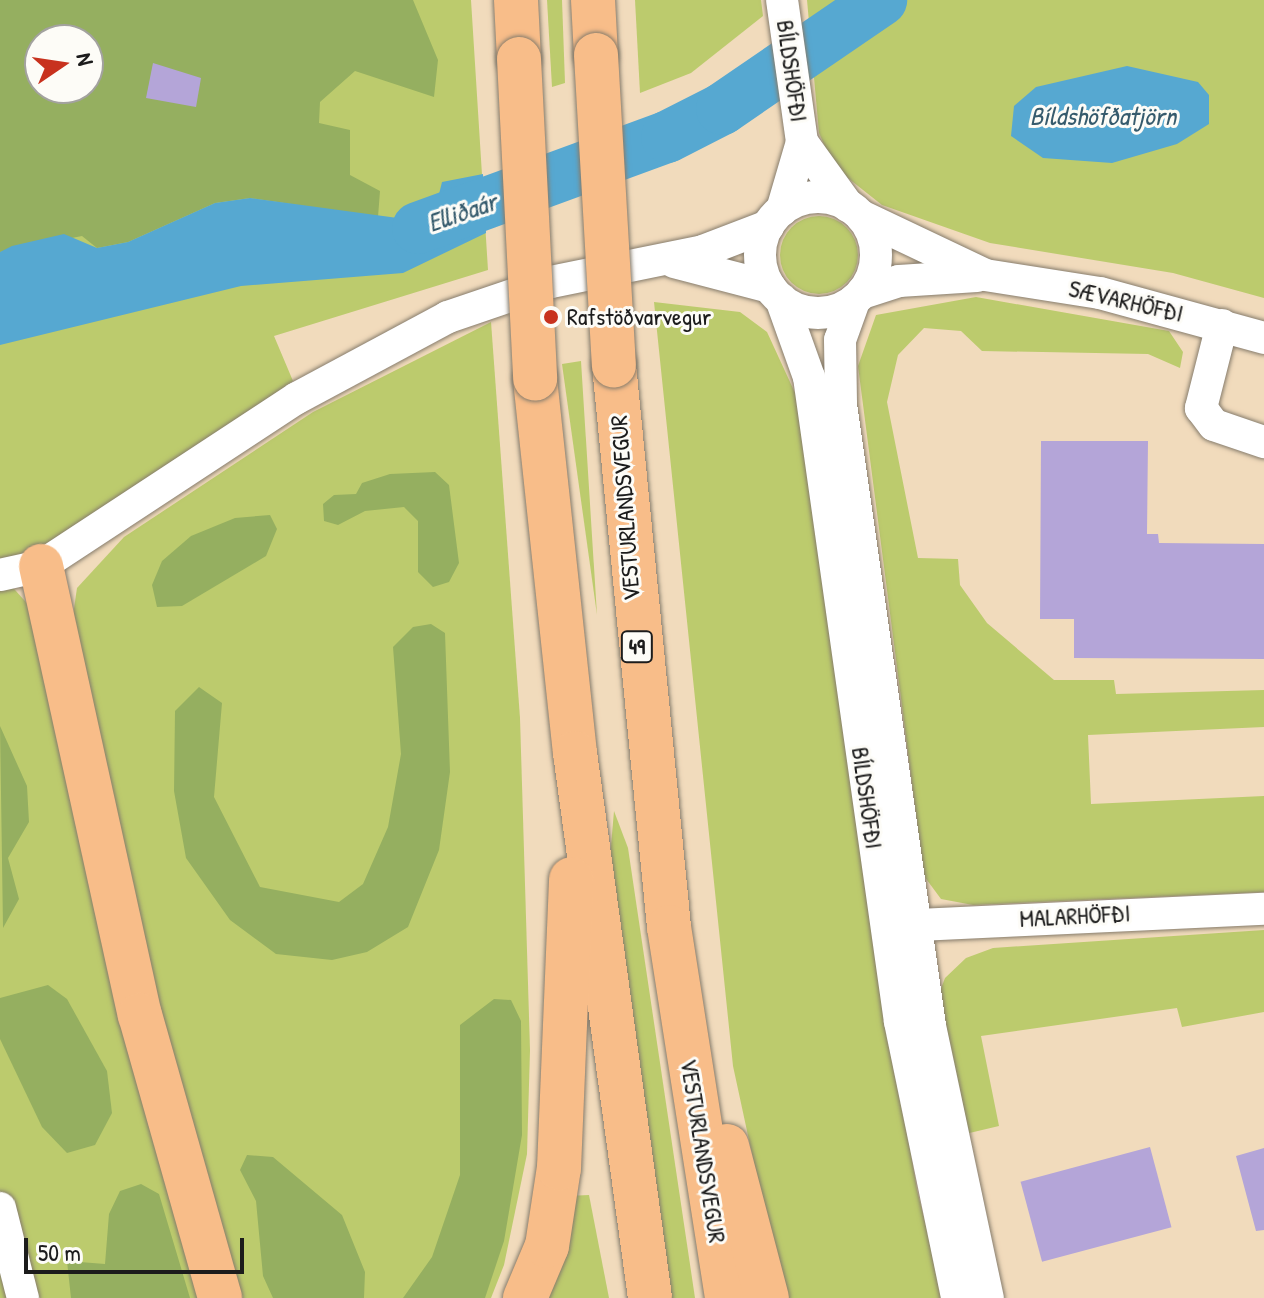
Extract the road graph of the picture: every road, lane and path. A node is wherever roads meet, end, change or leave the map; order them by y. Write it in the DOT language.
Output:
graph roads {
  1 [pos="516,0"];
  2 [pos="593,0"];
  3 [pos="782,0"];
  4 [pos="802,142"];
  5 [pos="855,211"];
  6 [pos="775,218"];
  7 [pos="659,260"];
  8 [pos="985,275"];
  9 [pos="776,293"];
  10 [pos="858,297"];
  11 [pos="1222,325"];
  12 [pos="1264,338"];
  13 [pos="1264,442"];
  14 [pos="21,570"];
  15 [pos="575,753"];
  16 [pos="1264,909"];
  17 [pos="901,926"];
  18 [pos="669,927"];
  19 [pos="0,1208"];
  20 [pos="23,1298"];
  21 [pos="220,1298"];
  22 [pos="525,1298"];
  23 [pos="650,1298"];
  24 [pos="727,1298"];
  25 [pos="767,1298"];
  26 [pos="957,1298"];
  27 [pos="988,1298"];
  1 -- 15 [label="highway, bridge"];
  2 -- 18 [label="highway, VESTURLANDSVEGUR / 49, bridge"];
  3 -- 4 [label="street, BÍLDSHÖFÐI"];
  4 -- 5 [label="street, BÍLDSHÖFÐI"];
  4 -- 6 [label="street, BÍLDSHÖFÐI"];
  5 -- 6 [label="street"];
  5 -- 8 [label="street, SÆVARHÖFÐI"];
  5 -- 10 [label="street, BÍLDSHÖFÐI"];
  6 -- 7 [label="street"];
  6 -- 9 [label="street, BÍLDSHÖFÐI"];
  7 -- 9 [label="street"];
  7 -- 14 [label="street"];
  8 -- 10 [label="street, SÆVARHÖFÐI"];
  8 -- 11 [label="street, SÆVARHÖFÐI"];
  9 -- 10 [label="street"];
  9 -- 17 [label="street, BÍLDSHÖFÐI"];
  10 -- 17 [label="street, BÍLDSHÖFÐI"];
  11 -- 12 [label="street, SÆVARHÖFÐI"];
  11 -- 13 [label="street"];
  14 -- 21 [label="highway"];
  15 -- 22 [label="highway"];
  15 -- 23 [label="highway"];
  16 -- 17 [label="street, MALARHÖFÐI"];
  17 -- 26 [label="street, BÍLDSHÖFÐI"];
  17 -- 27 [label="street, BÍLDSHÖFÐI"];
  18 -- 24 [label="highway, VESTURLANDSVEGUR / 49"];
  18 -- 25 [label="highway"];
  19 -- 20 [label="street"];
}
